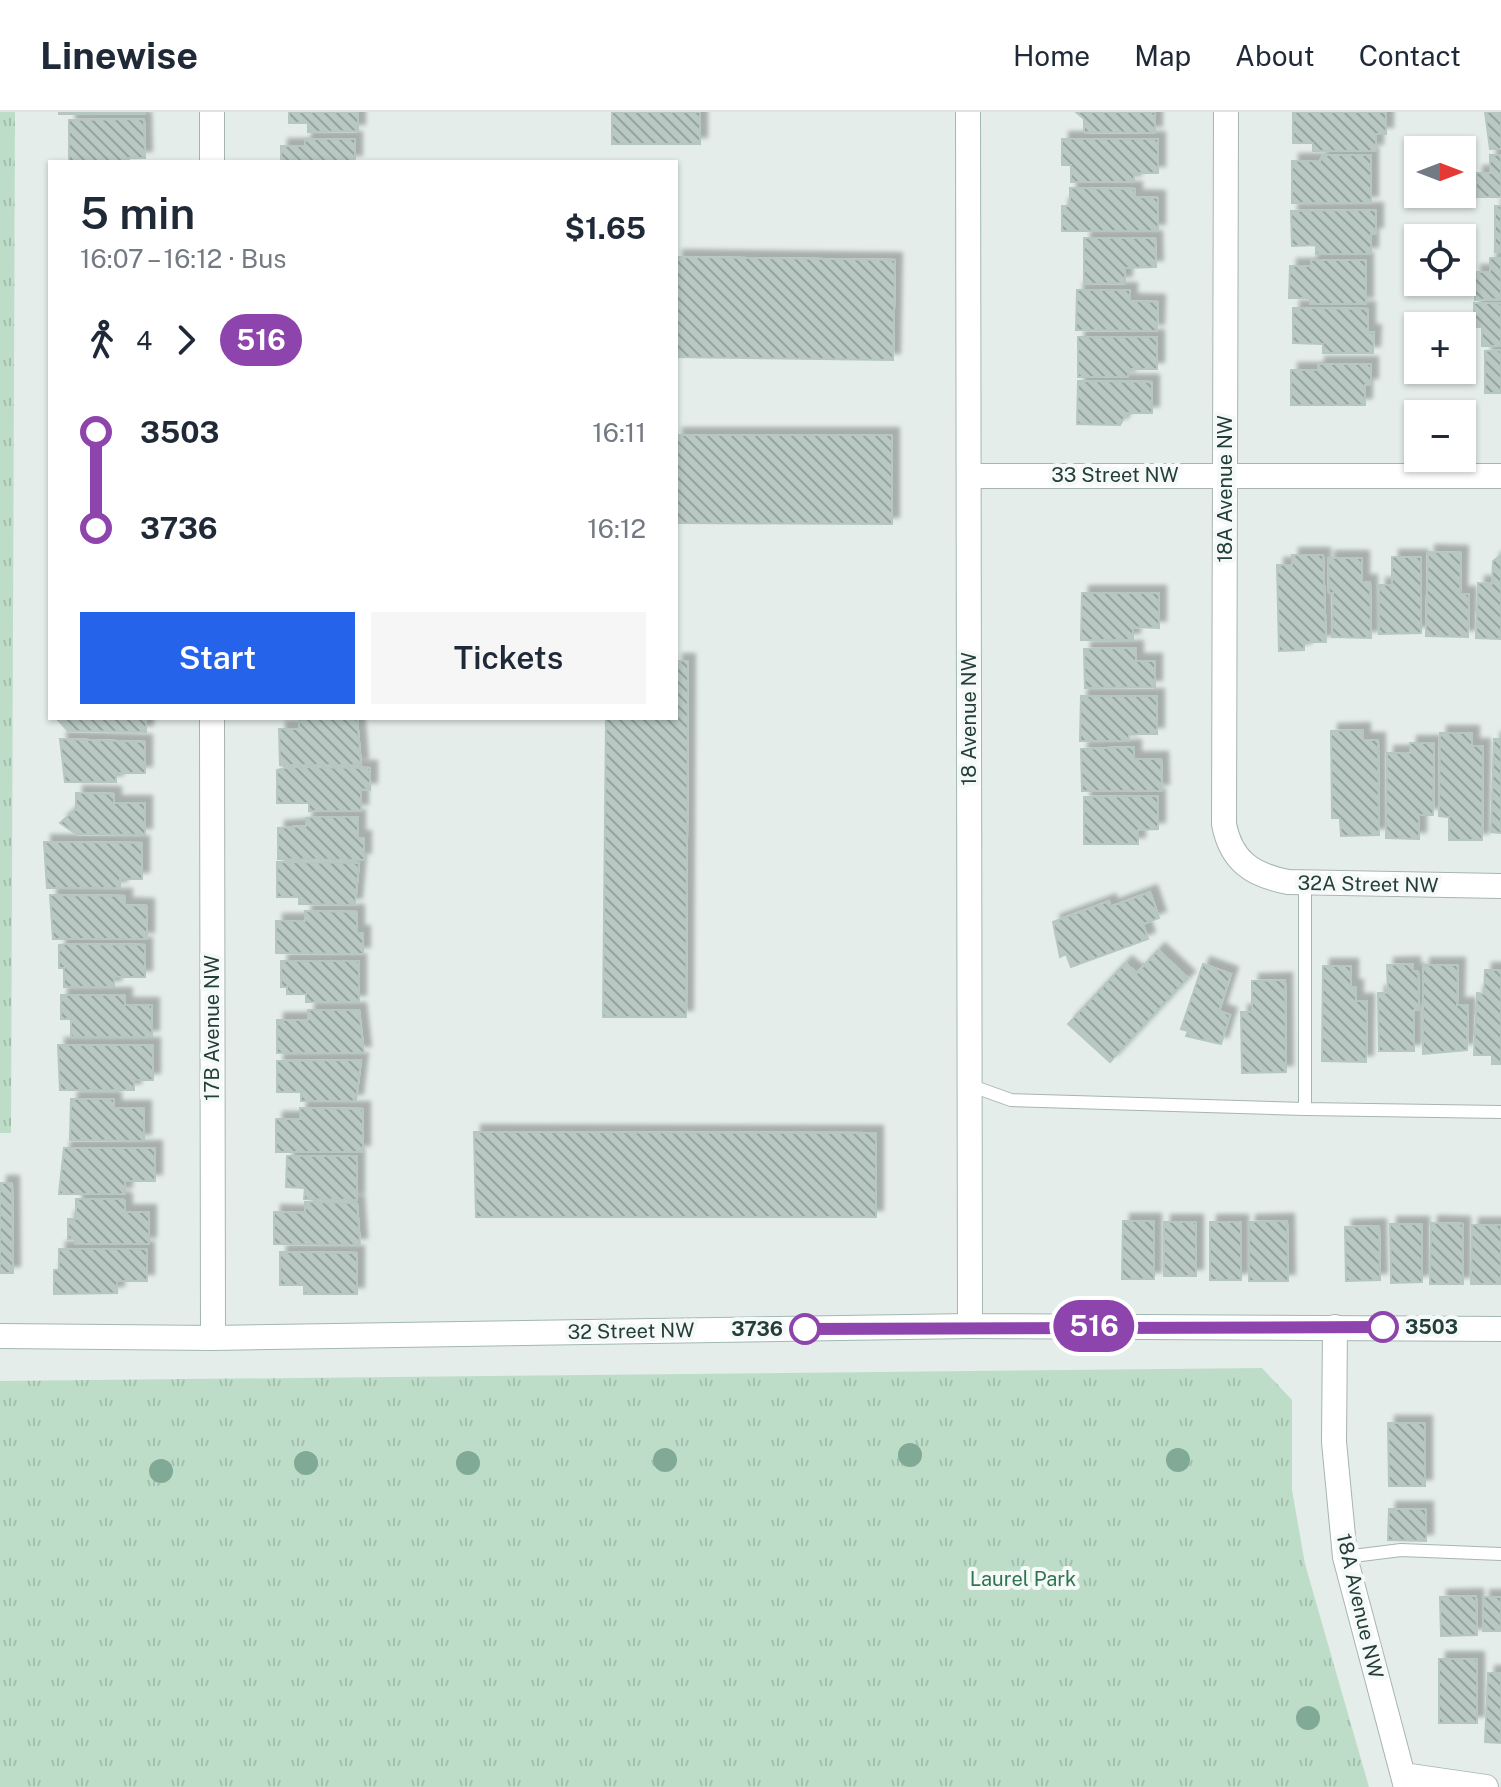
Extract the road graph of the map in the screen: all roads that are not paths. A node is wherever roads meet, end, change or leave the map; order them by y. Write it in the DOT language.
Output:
graph roads {
  1 [pos="212,112"];
  2 [pos="968,112"];
  3 [pos="1226,112"];
  4 [pos="212,160"];
  5 [pos="1225,474"];
  6 [pos="970,476"];
  7 [pos="1501,476"];
  8 [pos="212,720"];
  9 [pos="1240,862"];
  10 [pos="1305,883"];
  11 [pos="1501,886"];
  12 [pos="969,1085"];
  13 [pos="1305,1109"];
  14 [pos="1501,1112"];
  15 [pos="970,1326"];
  16 [pos="1335,1327"];
  17 [pos="1501,1329"];
  18 [pos="0,1336"];
  19 [pos="213,1338"];
  20 [pos="1501,1554"];
  21 [pos="1345,1557"];
  22 [pos="1405,1781"];
  23 [pos="1486,1787"];
  1 -- 4 [label="street"];
  2 -- 6 [label="street, 18 Avenue NW"];
  3 -- 5 [label="street, 18A Avenue NW"];
  5 -- 6 [label="street, 33 Street NW"];
  5 -- 7 [label="street, 33 Street NW"];
  5 -- 9 [label="street, 18A Avenue NW"];
  6 -- 12 [label="street, 18 Avenue NW"];
  8 -- 19 [label="street, 17B Avenue NW"];
  9 -- 10 [label="street, 32A Street NW"];
  10 -- 11 [label="street, 32A Street NW"];
  10 -- 13 [label="lane"];
  12 -- 13 [label="lane"];
  12 -- 15 [label="street, 18 Avenue NW"];
  13 -- 14 [label="lane"];
  15 -- 16 [label="street, 32 Street NW"];
  15 -- 19 [label="street, 32 Street NW"];
  16 -- 17 [label="street, 32 Street NW"];
  16 -- 21 [label="street, 18A Avenue NW"];
  18 -- 19 [label="street, 32 Street NW"];
  20 -- 21 [label="lane"];
  21 -- 22 [label="street, 18A Avenue NW"];
  22 -- 23 [label="street"];
}
